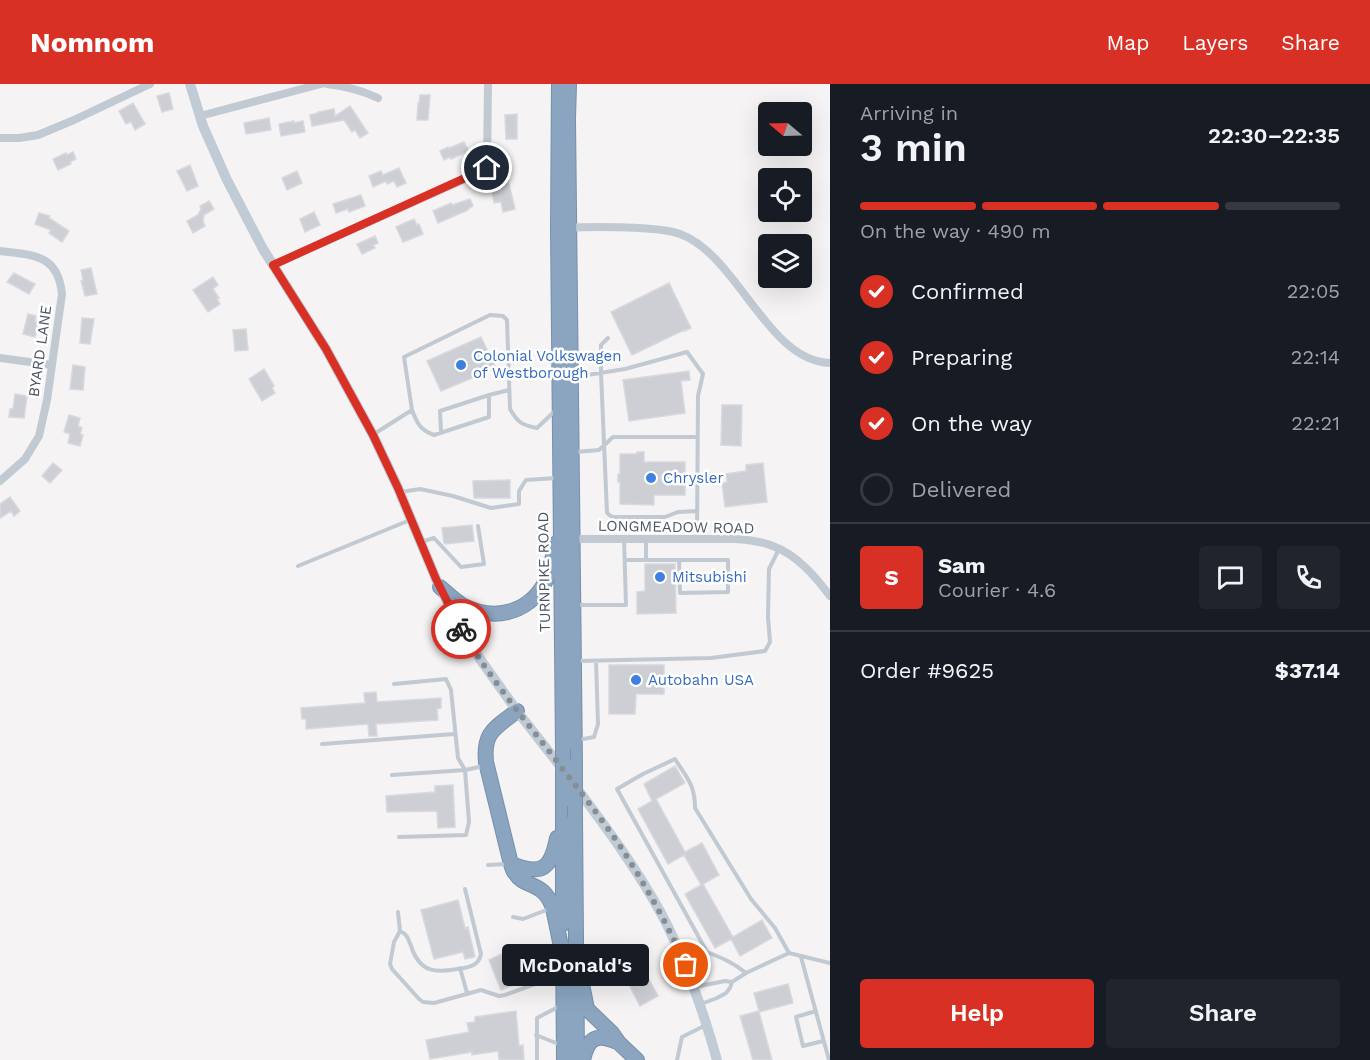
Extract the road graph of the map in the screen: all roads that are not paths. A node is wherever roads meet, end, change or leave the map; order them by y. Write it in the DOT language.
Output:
graph roads {
  1 [pos="150,84"];
  2 [pos="190,84"];
  3 [pos="321,84"];
  4 [pos="327,84"];
  5 [pos="488,84"];
  6 [pos="559,84"];
  7 [pos="569,84"];
  8 [pos="378,98"];
  9 [pos="200,116"];
  10 [pos="0,138"];
  11 [pos="570,228"];
  12 [pos="0,251"];
  13 [pos="273,265"];
  14 [pos="608,338"];
  15 [pos="0,358"];
  16 [pos="830,363"];
  17 [pos="52,365"];
  18 [pos="601,374"];
  19 [pos="571,378"];
  20 [pos="509,390"];
  21 [pos="489,395"];
  22 [pos="559,408"];
  23 [pos="412,410"];
  24 [pos="441,432"];
  25 [pos="373,435"];
  26 [pos="698,437"];
  27 [pos="604,445"];
  28 [pos="572,452"];
  29 [pos="560,478"];
  30 [pos="0,481"];
  31 [pos="400,492"];
  32 [pos="697,511"];
  33 [pos="411,519"];
  34 [pos="560,521"];
  35 [pos="478,526"];
  36 [pos="573,539"];
  37 [pos="624,539"];
  38 [pos="697,539"];
  39 [pos="646,540"];
  40 [pos="421,543"];
  41 [pos="779,549"];
  42 [pos="625,560"];
  43 [pos="646,560"];
  44 [pos="679,560"];
  45 [pos="298,566"];
  46 [pos="440,587"];
  47 [pos="830,596"];
  48 [pos="573,604"];
  49 [pos="574,661"];
  50 [pos="596,661"];
  51 [pos="394,684"];
  52 [pos="517,711"];
  53 [pos="454,734"];
  54 [pos="322,744"];
  55 [pos="569,745"];
  56 [pos="487,766"];
  57 [pos="465,770"];
  58 [pos="392,775"];
  59 [pos="567,810"];
  60 [pos="399,837"];
  61 [pos="511,864"];
  62 [pos="488,865"];
  63 [pos="465,889"];
  64 [pos="553,908"];
  65 [pos="398,912"];
  66 [pos="513,917"];
  67 [pos="400,931"];
  68 [pos="789,953"];
  69 [pos="610,954"];
  70 [pos="562,956"];
  71 [pos="801,957"];
  72 [pos="830,963"];
  73 [pos="460,968"];
  74 [pos="572,970"];
  75 [pos="746,974"];
  76 [pos="732,982"];
  77 [pos="694,987"];
  78 [pos="467,993"];
  79 [pos="564,1004"];
  80 [pos="700,1004"];
  81 [pos="816,1011"];
  82 [pos="707,1024"];
  83 [pos="536,1035"];
  84 [pos="824,1040"];
  85 [pos="619,1043"];
  86 [pos="564,1053"];
  87 [pos="537,1060"];
  88 [pos="577,1060"];
  89 [pos="583,1060"];
  90 [pos="637,1060"];
  91 [pos="677,1060"];
  92 [pos="717,1060"];
  93 [pos="829,1060"];
  1 -- 10 [label="street"];
  2 -- 9 [label="main road"];
  3 -- 9 [label="street"];
  4 -- 8 [label="street"];
  5 -- 13 [label="street"];
  6 -- 22 [label="highway, TURNPIKE ROAD"];
  7 -- 11 [label="highway, TURNPIKE ROAD"];
  9 -- 13 [label="main road"];
  11 -- 16 [label="street"];
  11 -- 19 [label="highway, TURNPIKE ROAD"];
  12 -- 17 [label="street, BYARD LANE"];
  13 -- 25 [label="main road"];
  14 -- 18 [label="lane"];
  15 -- 17 [label="street"];
  17 -- 30 [label="street, BYARD LANE"];
  18 -- 19 [label="lane"];
  18 -- 26 [label="lane"];
  18 -- 27 [label="lane"];
  19 -- 28 [label="highway, TURNPIKE ROAD"];
  20 -- 21 [label="lane"];
  20 -- 22 [label="lane"];
  20 -- 23 [label="lane"];
  21 -- 24 [label="lane"];
  21 -- 24 [label="lane"];
  22 -- 29 [label="highway, TURNPIKE ROAD"];
  23 -- 24 [label="lane"];
  23 -- 25 [label="lane"];
  25 -- 31 [label="main road"];
  26 -- 27 [label="lane"];
  26 -- 32 [label="lane"];
  27 -- 28 [label="lane"];
  27 -- 32 [label="lane"];
  28 -- 36 [label="highway, TURNPIKE ROAD"];
  29 -- 31 [label="lane"];
  29 -- 34 [label="highway, TURNPIKE ROAD"];
  31 -- 33 [label="main road"];
  32 -- 38 [label="lane"];
  33 -- 40 [label="main road"];
  33 -- 45 [label="lane"];
  34 -- 46 [label="highway"];
  34 -- 55 [label="highway, TURNPIKE ROAD"];
  35 -- 40 [label="lane"];
  36 -- 37 [label="street, LONGMEADOW ROAD"];
  36 -- 48 [label="highway, TURNPIKE ROAD"];
  37 -- 39 [label="street, LONGMEADOW ROAD"];
  37 -- 42 [label="lane"];
  38 -- 39 [label="street, LONGMEADOW ROAD"];
  38 -- 41 [label="street, LONGMEADOW ROAD"];
  39 -- 43 [label="lane"];
  40 -- 46 [label="main road"];
  41 -- 47 [label="street, LONGMEADOW ROAD"];
  41 -- 50 [label="lane"];
  42 -- 43 [label="lane"];
  42 -- 48 [label="lane"];
  43 -- 44 [label="lane"];
  44 -- 44 [label="lane"];
  46 -- 52 [label="main road"];
  48 -- 49 [label="highway, TURNPIKE ROAD"];
  49 -- 50 [label="lane"];
  49 -- 55 [label="highway, TURNPIKE ROAD"];
  50 -- 55 [label="lane"];
  51 -- 53 [label="lane"];
  52 -- 56 [label="highway"];
  52 -- 77 [label="main road"];
  53 -- 54 [label="lane"];
  53 -- 57 [label="lane"];
  55 -- 59 [label="highway, TURNPIKE ROAD, bridge"];
  55 -- 59 [label="highway, TURNPIKE ROAD, bridge"];
  56 -- 57 [label="lane"];
  56 -- 61 [label="highway"];
  57 -- 58 [label="lane"];
  57 -- 60 [label="lane"];
  59 -- 61 [label="highway"];
  59 -- 70 [label="highway, TURNPIKE ROAD"];
  59 -- 74 [label="highway, TURNPIKE ROAD"];
  61 -- 62 [label="lane"];
  61 -- 64 [label="highway"];
  63 -- 73 [label="lane"];
  64 -- 66 [label="lane"];
  64 -- 70 [label="highway"];
  65 -- 67 [label="lane"];
  67 -- 73 [label="lane"];
  67 -- 78 [label="lane"];
  68 -- 71 [label="lane"];
  68 -- 75 [label="lane"];
  68 -- 75 [label="lane"];
  69 -- 74 [label="lane"];
  70 -- 74 [label="highway, TURNPIKE ROAD"];
  71 -- 72 [label="lane"];
  71 -- 81 [label="lane"];
  73 -- 78 [label="lane"];
  74 -- 78 [label="lane"];
  74 -- 79 [label="highway, TURNPIKE ROAD"];
  74 -- 85 [label="highway"];
  74 -- 88 [label="highway, TURNPIKE ROAD"];
  75 -- 76 [label="lane"];
  76 -- 77 [label="lane"];
  76 -- 80 [label="lane"];
  77 -- 80 [label="main road"];
  79 -- 83 [label="lane"];
  79 -- 86 [label="highway, TURNPIKE ROAD"];
  80 -- 82 [label="main road"];
  81 -- 84 [label="lane"];
  81 -- 84 [label="lane"];
  82 -- 91 [label="lane"];
  82 -- 92 [label="main road"];
  83 -- 86 [label="lane"];
  83 -- 87 [label="lane"];
  84 -- 93 [label="lane"];
  85 -- 89 [label="highway"];
  85 -- 90 [label="highway"];
}
